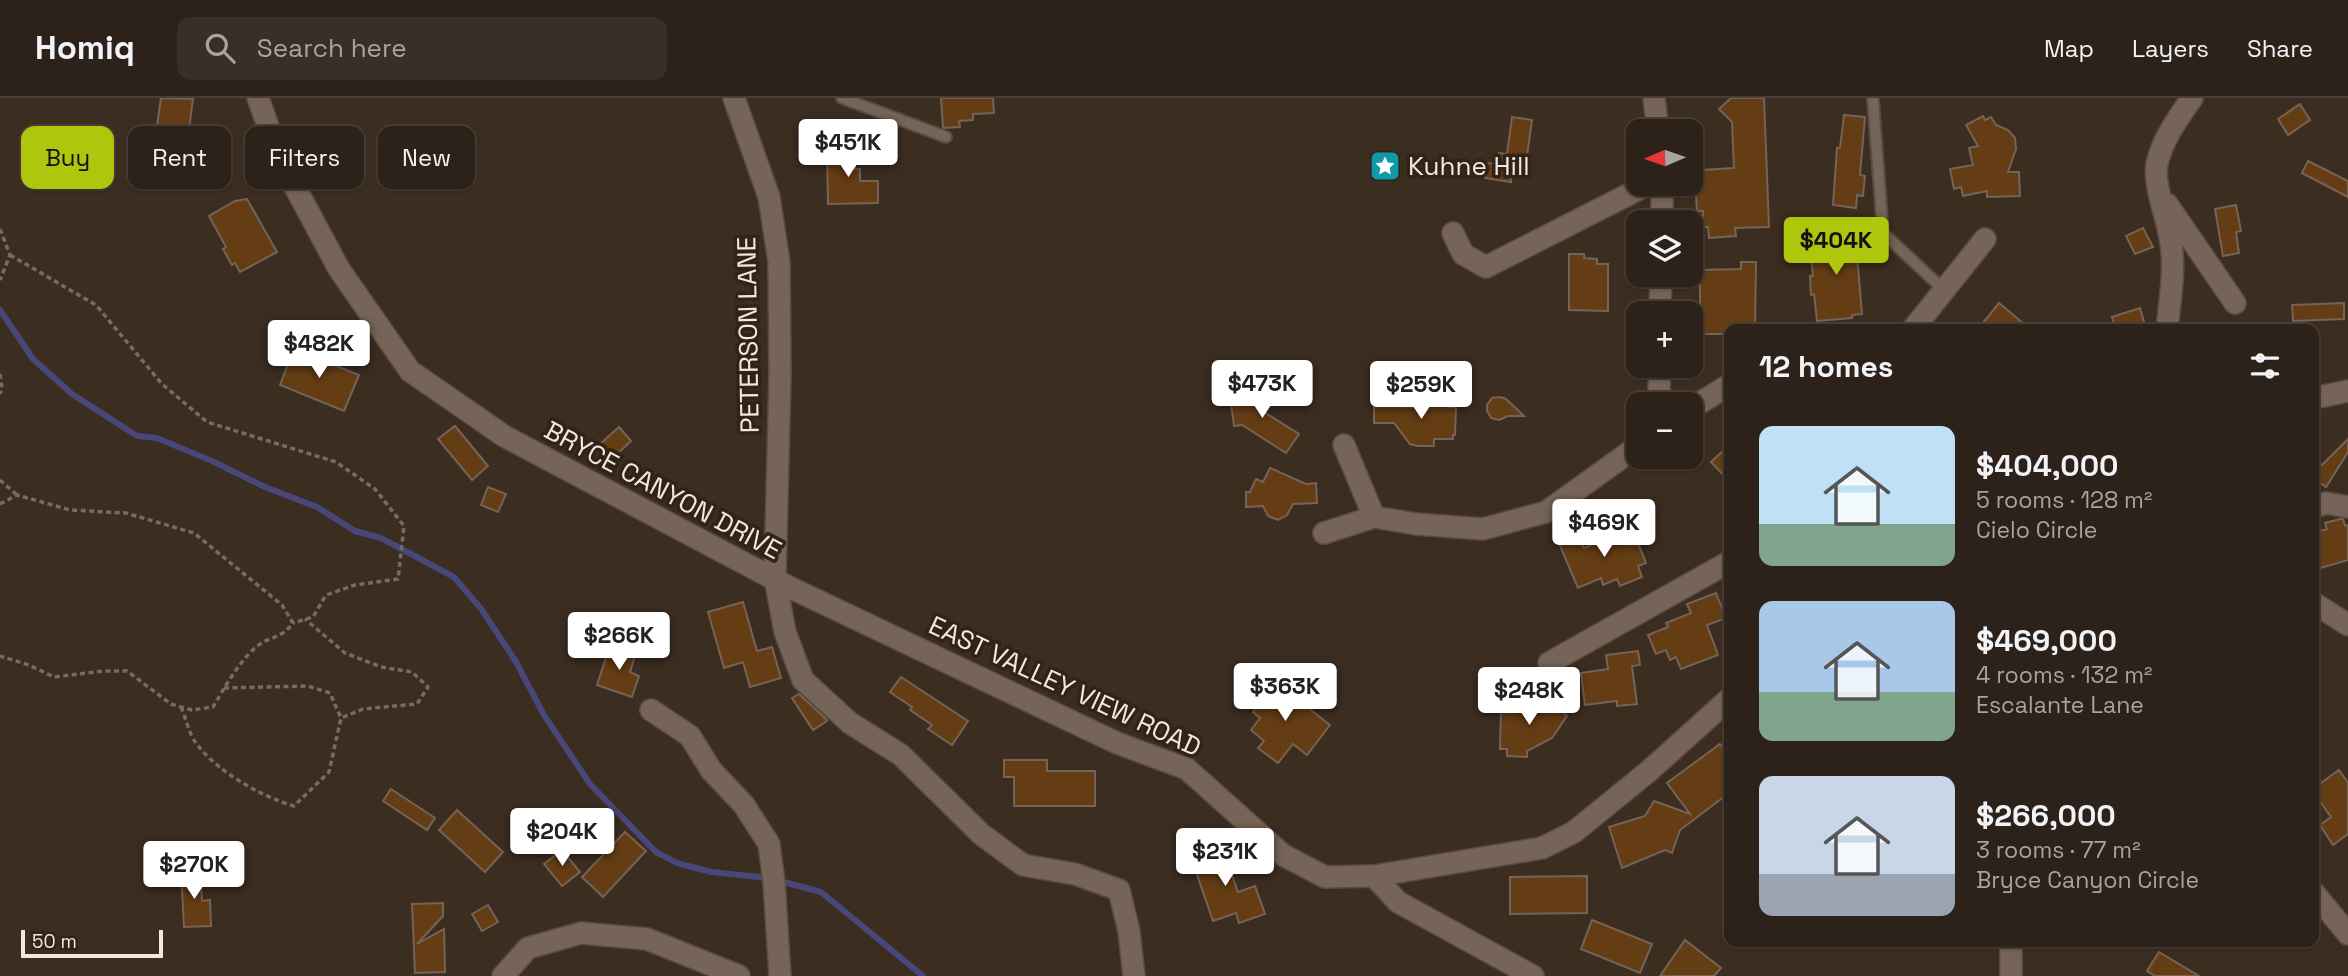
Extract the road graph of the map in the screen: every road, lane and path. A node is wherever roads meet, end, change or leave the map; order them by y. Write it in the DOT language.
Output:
graph roads {
  1 [pos="258,98"];
  2 [pos="734,98"];
  3 [pos="842,98"];
  4 [pos="1654,98"];
  5 [pos="2192,98"];
  6 [pos="1873,100"];
  7 [pos="1657,119"];
  8 [pos="946,137"];
  9 [pos="2160,193"];
  10 [pos="1626,196"];
  11 [pos="0,229"];
  12 [pos="1453,233"];
  13 [pos="1985,239"];
  14 [pos="10,255"];
  15 [pos="0,280"];
  16 [pos="1944,290"];
  17 [pos="2235,303"];
  18 [pos="1917,324"];
  19 [pos="2168,324"];
  20 [pos="0,374"];
  21 [pos="1724,388"];
  22 [pos="2348,391"];
  23 [pos="0,394"];
  24 [pos="2319,397"];
  25 [pos="1703,401"];
  26 [pos="1344,445"];
  27 [pos="1626,455"];
  28 [pos="0,480"];
  29 [pos="16,495"];
  30 [pos="0,504"];
  31 [pos="2319,505"];
  32 [pos="2348,507"];
  33 [pos="1374,517"];
  34 [pos="1324,533"];
  35 [pos="1724,565"];
  36 [pos="775,578"];
  37 [pos="2319,606"];
  38 [pos="304,619"];
  39 [pos="293,622"];
  40 [pos="2348,625"];
  41 [pos="0,656"];
  42 [pos="1549,663"];
  43 [pos="224,688"];
  44 [pos="1724,704"];
  45 [pos="181,707"];
  46 [pos="651,710"];
  47 [pos="341,718"];
  48 [pos="1374,876"];
  49 [pos="2319,899"];
  50 [pos="2348,934"];
  51 [pos="2011,947"];
  52 [pos="503,976"];
  53 [pos="739,976"];
  54 [pos="780,976"];
  55 [pos="1134,976"];
  56 [pos="1533,976"];
  57 [pos="2011,976"];
  1 -- 36 [label="street, BRYCE CANYON DRIVE"];
  2 -- 36 [label="street, PETERSON LANE"];
  3 -- 8 [label="lane"];
  4 -- 7 [label="street"];
  5 -- 9 [label="street"];
  6 -- 16 [label="lane"];
  9 -- 17 [label="street"];
  9 -- 19 [label="street"];
  10 -- 12 [label="street"];
  11 -- 14 [label="path"];
  13 -- 16 [label="street"];
  14 -- 15 [label="path"];
  14 -- 38 [label="path"];
  16 -- 18 [label="street"];
  20 -- 23 [label="path"];
  21 -- 25 [label="street"];
  22 -- 24 [label="street"];
  26 -- 33 [label="street"];
  27 -- 33 [label="street"];
  28 -- 29 [label="path"];
  29 -- 30 [label="path"];
  29 -- 39 [label="path"];
  31 -- 32 [label="street"];
  33 -- 34 [label="street"];
  35 -- 42 [label="street"];
  36 -- 48 [label="street, EAST VALLEY VIEW ROAD"];
  36 -- 55 [label="street, BRYCE CANYON DRIVE"];
  37 -- 40 [label="street"];
  38 -- 39 [label="path"];
  38 -- 47 [label="path"];
  39 -- 43 [label="path"];
  41 -- 45 [label="path"];
  43 -- 45 [label="path"];
  43 -- 47 [label="path"];
  44 -- 48 [label="street, EAST VALLEY VIEW ROAD"];
  45 -- 47 [label="path"];
  46 -- 54 [label="street"];
  48 -- 56 [label="street"];
  49 -- 50 [label="street"];
  51 -- 57 [label="street"];
  52 -- 53 [label="street"];
}
